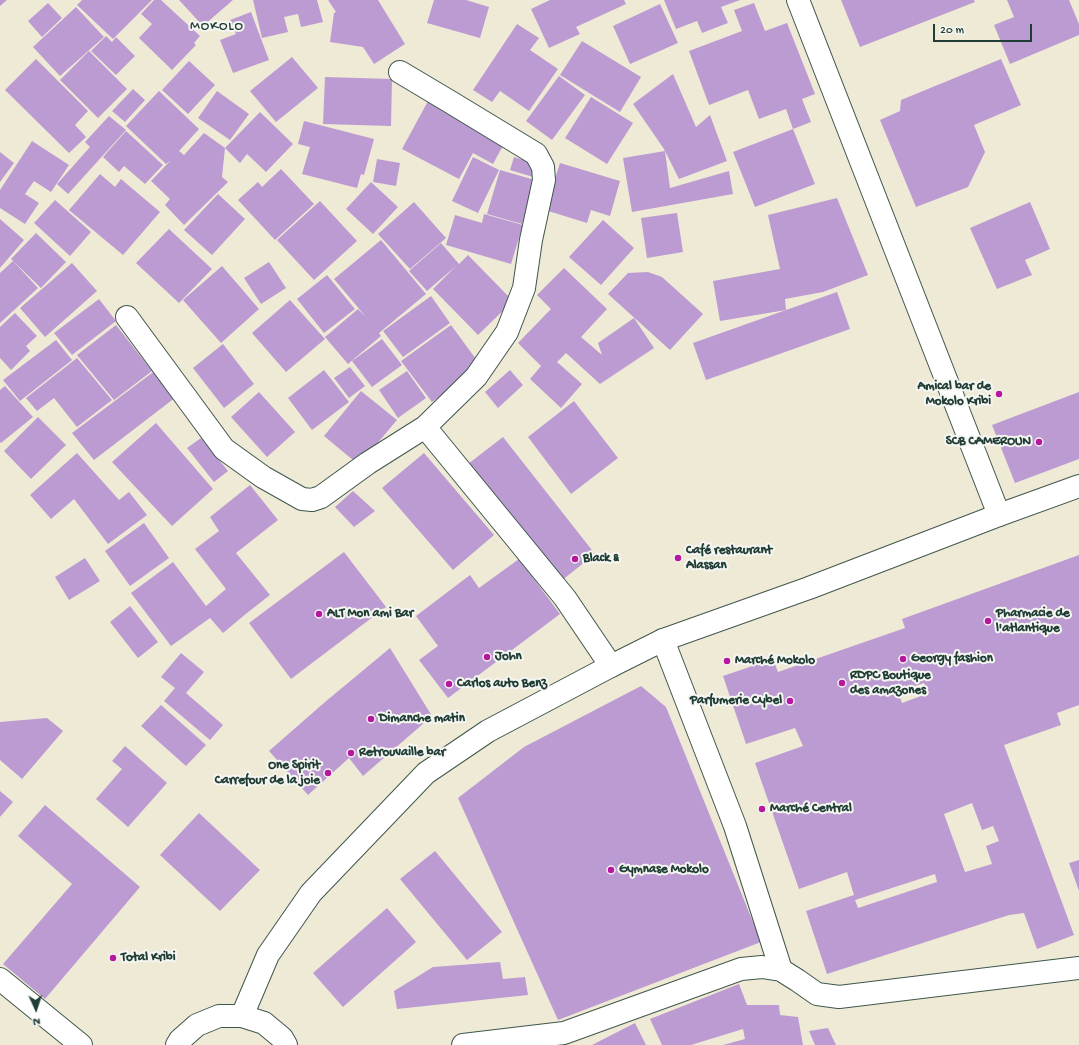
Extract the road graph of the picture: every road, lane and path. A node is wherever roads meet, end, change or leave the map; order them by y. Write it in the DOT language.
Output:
graph roads {
  1 [pos="798,0"];
  2 [pos="400,72"];
  3 [pos="127,317"];
  4 [pos="425,427"];
  5 [pos="1079,486"];
  6 [pos="999,515"];
  7 [pos="663,640"];
  8 [pos="611,666"];
  9 [pos="1079,968"];
  10 [pos="781,970"];
  11 [pos="0,979"];
  12 [pos="242,1016"];
  13 [pos="81,1045"];
  14 [pos="177,1045"];
  15 [pos="286,1045"];
  16 [pos="464,1045"];
  1 -- 6 [label="street"];
  2 -- 4 [label="street"];
  3 -- 4 [label="street"];
  4 -- 8 [label="street"];
  5 -- 6 [label="street"];
  6 -- 7 [label="street"];
  7 -- 8 [label="street"];
  7 -- 10 [label="street"];
  8 -- 12 [label="street"];
  9 -- 10 [label="street"];
  10 -- 16 [label="street"];
  11 -- 13 [label="street"];
  12 -- 14 [label="street"];
  12 -- 15 [label="street"];
}
